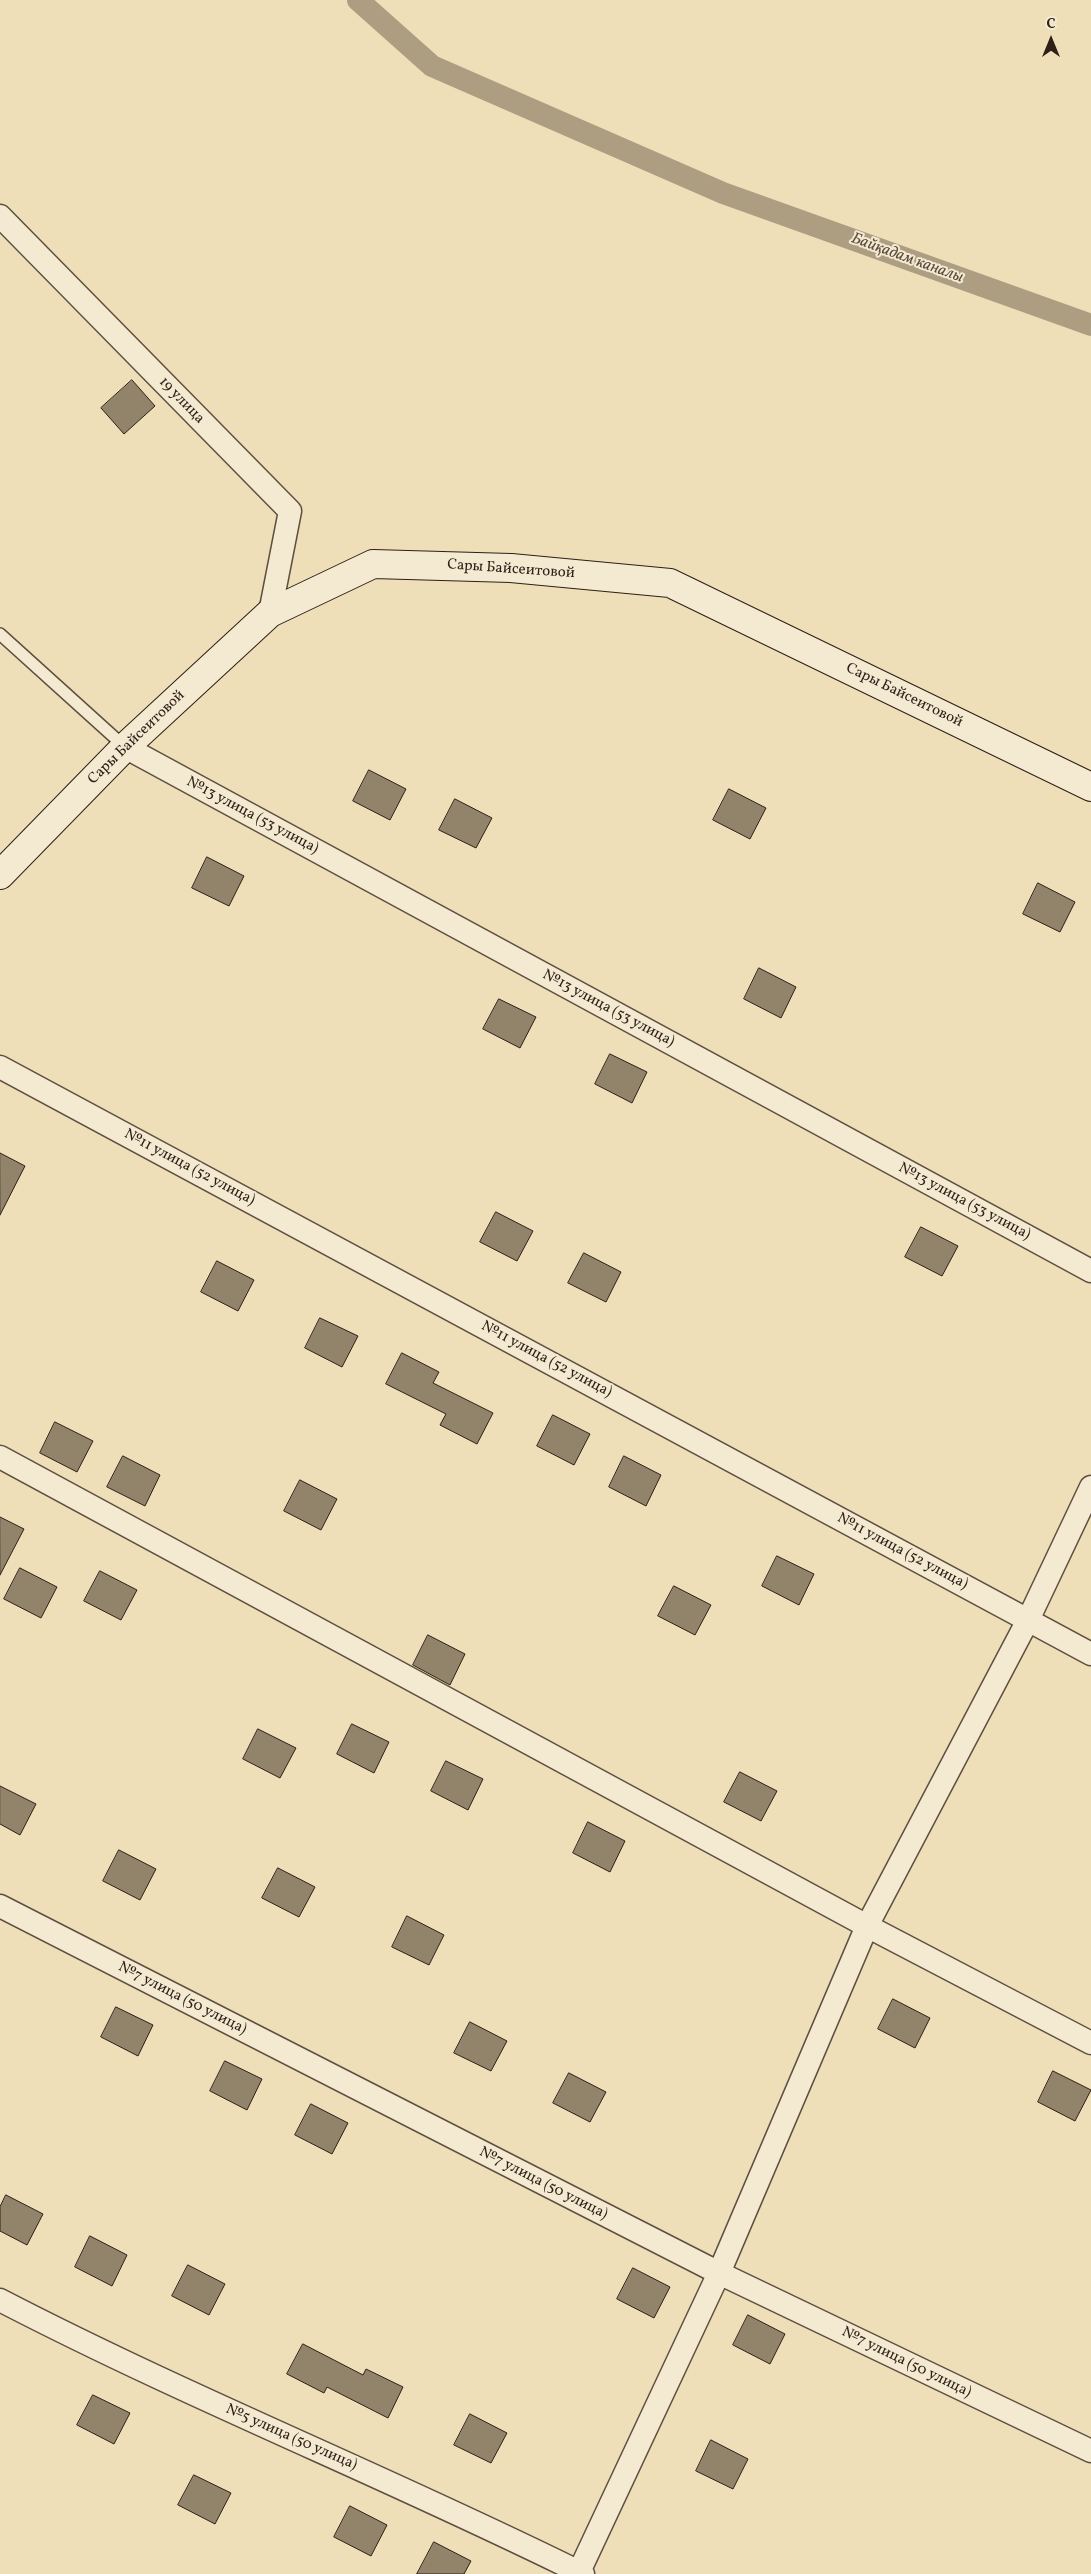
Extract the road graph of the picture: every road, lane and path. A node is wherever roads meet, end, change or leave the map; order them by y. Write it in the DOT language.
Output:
graph roads {
  1 [pos="0,216"];
  2 [pos="270,613"];
  3 [pos="0,634"];
  4 [pos="125,748"];
  5 [pos="1091,787"];
  6 [pos="0,875"];
  7 [pos="0,1067"];
  8 [pos="1091,1271"];
  9 [pos="0,1457"];
  10 [pos="1091,1487"];
  11 [pos="1028,1620"];
  12 [pos="1091,1654"];
  13 [pos="0,1906"];
  14 [pos="868,1926"];
  15 [pos="1091,2043"];
  16 [pos="719,2273"];
  17 [pos="0,2300"];
  18 [pos="1091,2451"];
  19 [pos="580,2573"];
  1 -- 2 [label="street, 19 улица"];
  2 -- 4 [label="street, Сары Байсеитовой"];
  2 -- 5 [label="street, Сары Байсеитовой"];
  3 -- 4 [label="lane"];
  4 -- 6 [label="street, Сары Байсеитовой"];
  4 -- 8 [label="street, №13 улица (53 улица)"];
  7 -- 11 [label="street, №11 улица (52 улица)"];
  9 -- 14 [label="street"];
  10 -- 11 [label="street"];
  11 -- 12 [label="street, №11 улица (52 улица)"];
  11 -- 14 [label="street"];
  13 -- 16 [label="street, №7 улица (50 улица)"];
  14 -- 15 [label="street"];
  14 -- 16 [label="street"];
  16 -- 18 [label="street, №7 улица (50 улица)"];
  16 -- 19 [label="street"];
  17 -- 19 [label="street, №5 улица (50 улица)"];
}
